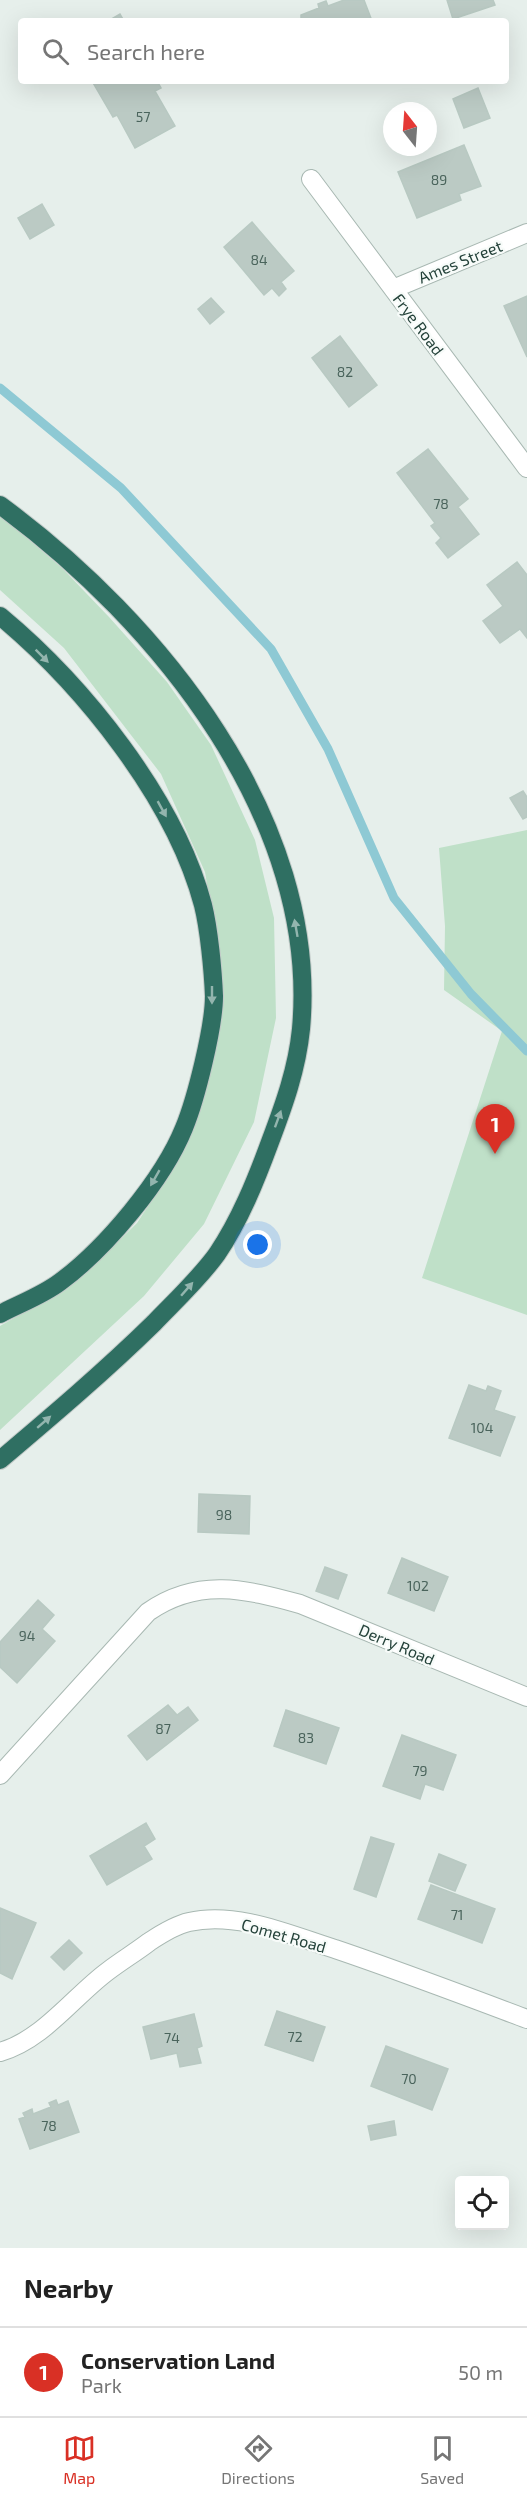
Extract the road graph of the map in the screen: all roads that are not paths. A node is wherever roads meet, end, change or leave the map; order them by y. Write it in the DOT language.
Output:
graph roads {
  1 [pos="311,179"];
  2 [pos="527,233"];
  3 [pos="393,289"];
  4 [pos="527,468"];
  5 [pos="0,505"];
  6 [pos="0,616"];
  7 [pos="0,1314"];
  8 [pos="0,1460"];
  9 [pos="527,1697"];
  10 [pos="0,1775"];
  11 [pos="527,2019"];
  12 [pos="0,2052"];
  1 -- 3 [label="street, Frye Road"];
  2 -- 3 [label="street, Ames Street"];
  3 -- 4 [label="street, Frye Road"];
  8 -- 5 [label="highway, one-way"];
  6 -- 7 [label="highway, one-way"];
  9 -- 10 [label="street, Derry Road"];
  11 -- 12 [label="street, Comet Road"];
}
